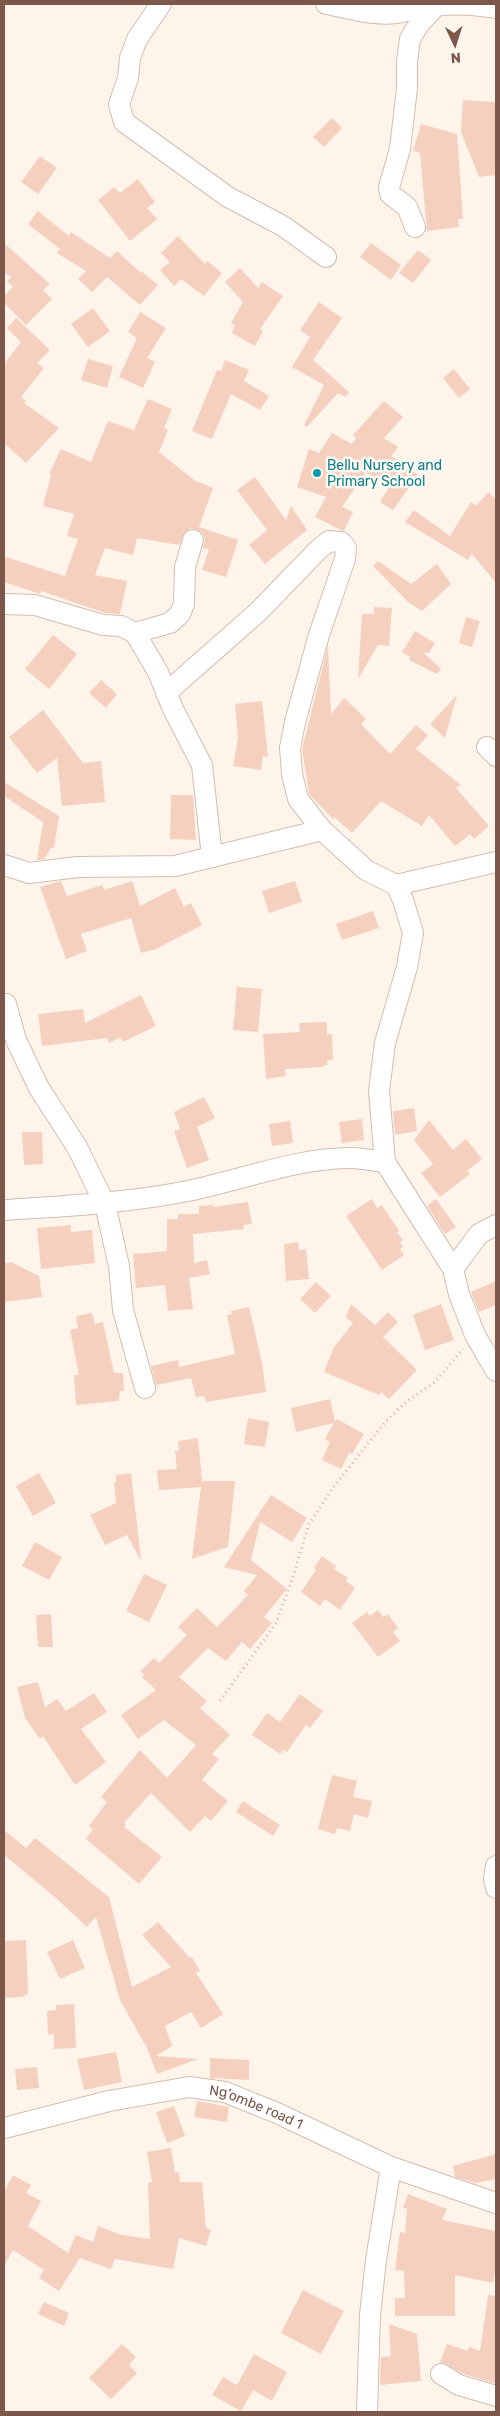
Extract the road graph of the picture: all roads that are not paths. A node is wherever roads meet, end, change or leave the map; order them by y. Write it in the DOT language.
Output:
graph roads {
  1 [pos="161,4"];
  2 [pos="326,4"];
  3 [pos="436,6"];
  4 [pos="496,8"];
  5 [pos="415,227"];
  6 [pos="326,257"];
  7 [pos="194,540"];
  8 [pos="4,604"];
  9 [pos="135,633"];
  10 [pos="166,693"];
  11 [pos="322,830"];
  12 [pos="212,857"];
  13 [pos="496,862"];
  14 [pos="4,865"];
  15 [pos="396,885"];
  16 [pos="6,1004"];
  17 [pos="385,1162"];
  18 [pos="105,1204"];
  19 [pos="4,1210"];
  20 [pos="496,1225"];
  21 [pos="453,1268"];
  22 [pos="496,1371"];
  23 [pos="145,1388"];
  24 [pos="496,1866"];
  25 [pos="496,1888"];
  26 [pos="4,2128"];
  27 [pos="391,2167"];
  28 [pos="496,2203"];
  29 [pos="441,2374"];
  30 [pos="496,2396"];
  31 [pos="367,2412"];
  1 -- 6 [label="street"];
  2 -- 3 [label="street"];
  3 -- 4 [label="street"];
  3 -- 5 [label="street"];
  7 -- 9 [label="street"];
  8 -- 9 [label="street"];
  9 -- 10 [label="street"];
  10 -- 11 [label="street"];
  10 -- 12 [label="street"];
  11 -- 12 [label="street"];
  11 -- 15 [label="street"];
  12 -- 14 [label="street"];
  13 -- 15 [label="street"];
  15 -- 17 [label="street"];
  16 -- 18 [label="street"];
  17 -- 18 [label="street"];
  17 -- 21 [label="street"];
  18 -- 19 [label="street"];
  18 -- 23 [label="street"];
  20 -- 21 [label="street"];
  21 -- 22 [label="street"];
  24 -- 25 [label="street"];
  26 -- 27 [label="street, Ng’ombe road 1"];
  27 -- 28 [label="street, Ng’ombe road 1"];
  27 -- 31 [label="street"];
  29 -- 30 [label="street"];
}
